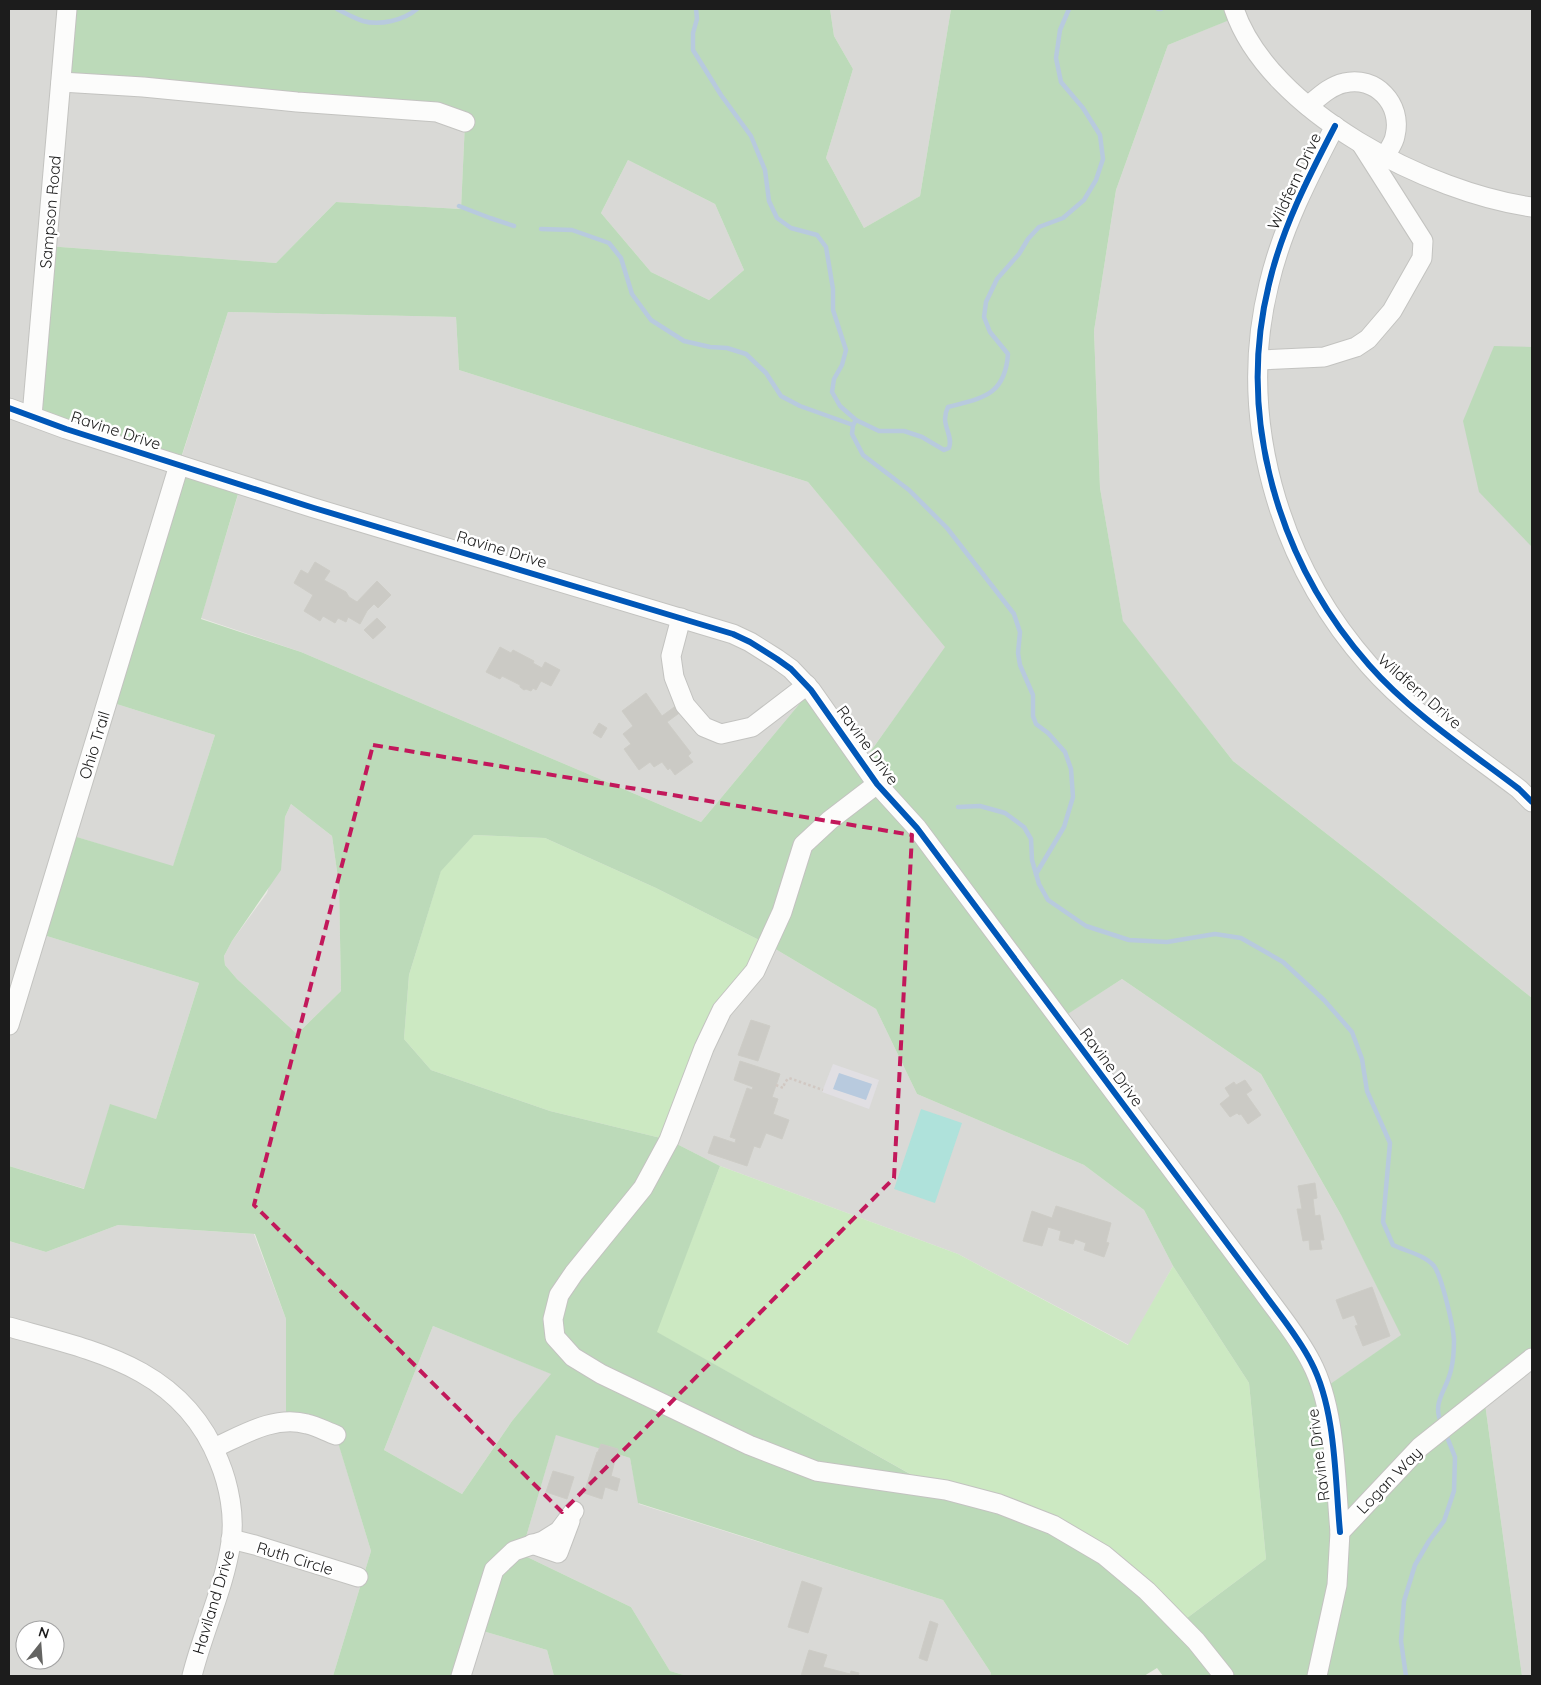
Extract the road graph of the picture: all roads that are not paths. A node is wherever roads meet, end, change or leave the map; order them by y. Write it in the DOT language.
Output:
graph roads {
  1 [pos="67,9"];
  2 [pos="1234,9"];
  3 [pos="61,82"];
  4 [pos="1308,106"];
  5 [pos="465,122"];
  6 [pos="1335,126"];
  7 [pos="1361,144"];
  8 [pos="1385,156"];
  9 [pos="1532,207"];
  10 [pos="1259,360"];
  11 [pos="9,408"];
  12 [pos="32,416"];
  13 [pos="179,465"];
  14 [pos="681,618"];
  15 [pos="806,685"];
  16 [pos="877,784"];
  17 [pos="1532,802"];
  18 [pos="9,1025"];
  19 [pos="9,1327"];
  20 [pos="1532,1358"];
  21 [pos="336,1436"];
  22 [pos="214,1448"];
  23 [pos="1340,1532"];
  24 [pos="231,1539"];
  25 [pos="532,1544"];
  26 [pos="358,1577"];
  27 [pos="192,1676"];
  28 [pos="461,1676"];
  29 [pos="1224,1676"];
  30 [pos="1317,1676"];
  1 -- 3 [label="street, Sampson Road"];
  2 -- 4 [label="street"];
  3 -- 5 [label="street"];
  3 -- 12 [label="street, Sampson Road"];
  4 -- 6 [label="street"];
  4 -- 8 [label="street"];
  6 -- 7 [label="street"];
  6 -- 10 [label="street, Wildfern Drive"];
  7 -- 8 [label="street"];
  7 -- 10 [label="street"];
  8 -- 9 [label="street"];
  10 -- 17 [label="street, Wildfern Drive"];
  11 -- 12 [label="street, Ravine Drive"];
  12 -- 13 [label="street, Ravine Drive"];
  13 -- 14 [label="street, Ravine Drive"];
  13 -- 18 [label="street, Ohio Trail"];
  14 -- 15 [label="street, Ravine Drive"];
  14 -- 15 [label="street"];
  15 -- 16 [label="street, Ravine Drive"];
  16 -- 23 [label="street, Ravine Drive"];
  16 -- 29 [label="street"];
  19 -- 22 [label="street, Haviland Drive"];
  20 -- 23 [label="street, Logan Way"];
  21 -- 22 [label="street"];
  22 -- 24 [label="street, Haviland Drive"];
  23 -- 30 [label="street"];
  24 -- 26 [label="street, Ruth Circle"];
  24 -- 27 [label="street, Haviland Drive"];
  25 -- 28 [label="street"];
}
